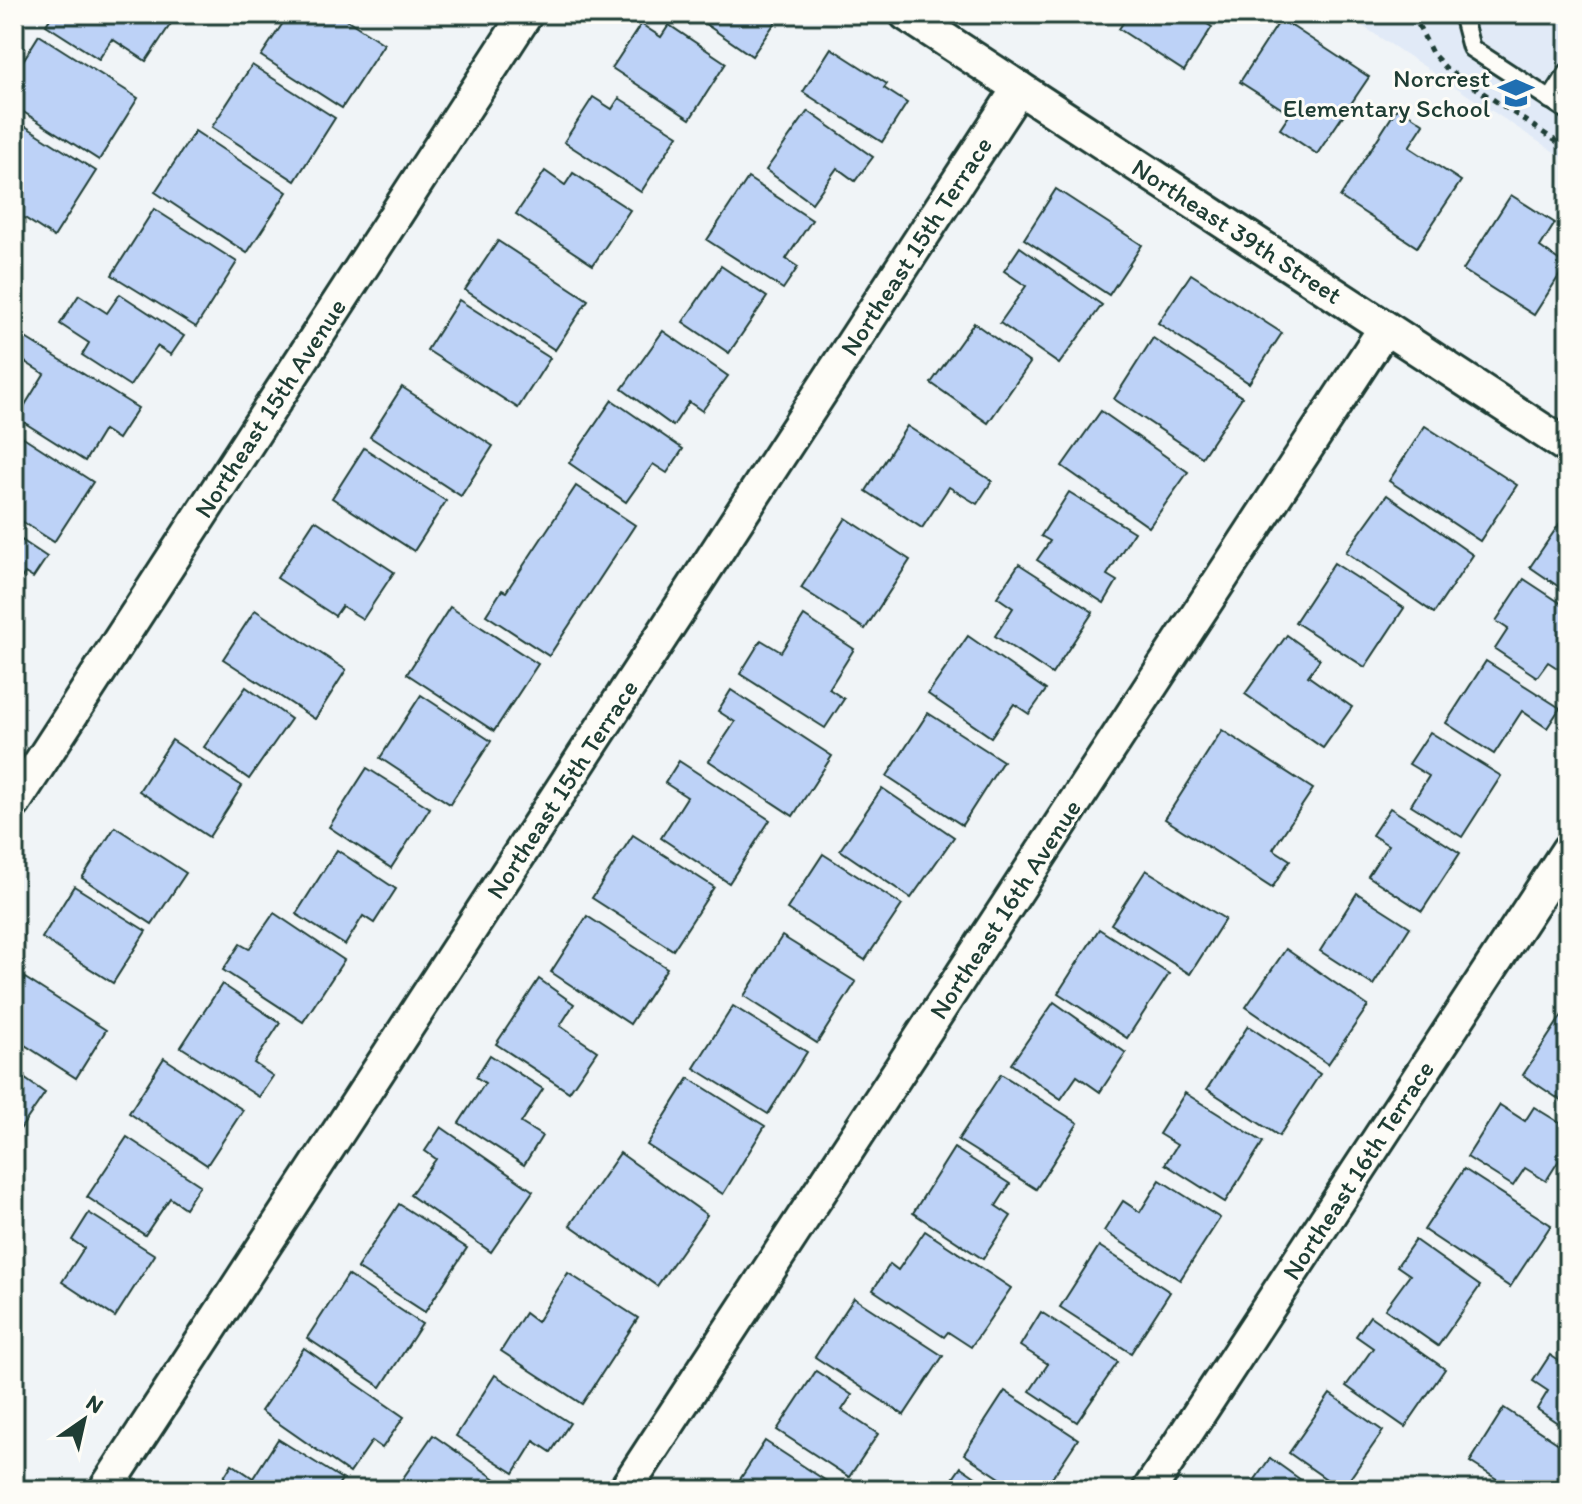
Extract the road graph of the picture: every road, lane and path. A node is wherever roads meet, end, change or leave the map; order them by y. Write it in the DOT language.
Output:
graph roads {
  1 [pos="526,14"];
  2 [pos="906,14"];
  3 [pos="1462,14"];
  4 [pos="1568,72"];
  5 [pos="1019,88"];
  6 [pos="1550,100"];
  7 [pos="1568,111"];
  8 [pos="1385,328"];
  9 [pos="1568,447"];
  10 [pos="14,803"];
  11 [pos="1568,850"];
  12 [pos="105,1490"];
  13 [pos="625,1490"];
  14 [pos="1149,1490"];
  1 -- 10 [label="street, Northeast 15th Avenue"];
  2 -- 5 [label="street, Northeast 39th Street"];
  3 -- 6 [label="lane"];
  4 -- 6 [label="lane"];
  5 -- 8 [label="street, Northeast 39th Street"];
  5 -- 12 [label="street, Northeast 15th Terrace"];
  6 -- 7 [label="lane"];
  8 -- 9 [label="street, Northeast 39th Street"];
  8 -- 13 [label="street, Northeast 16th Avenue"];
  11 -- 14 [label="street, Northeast 16th Terrace"];
}
